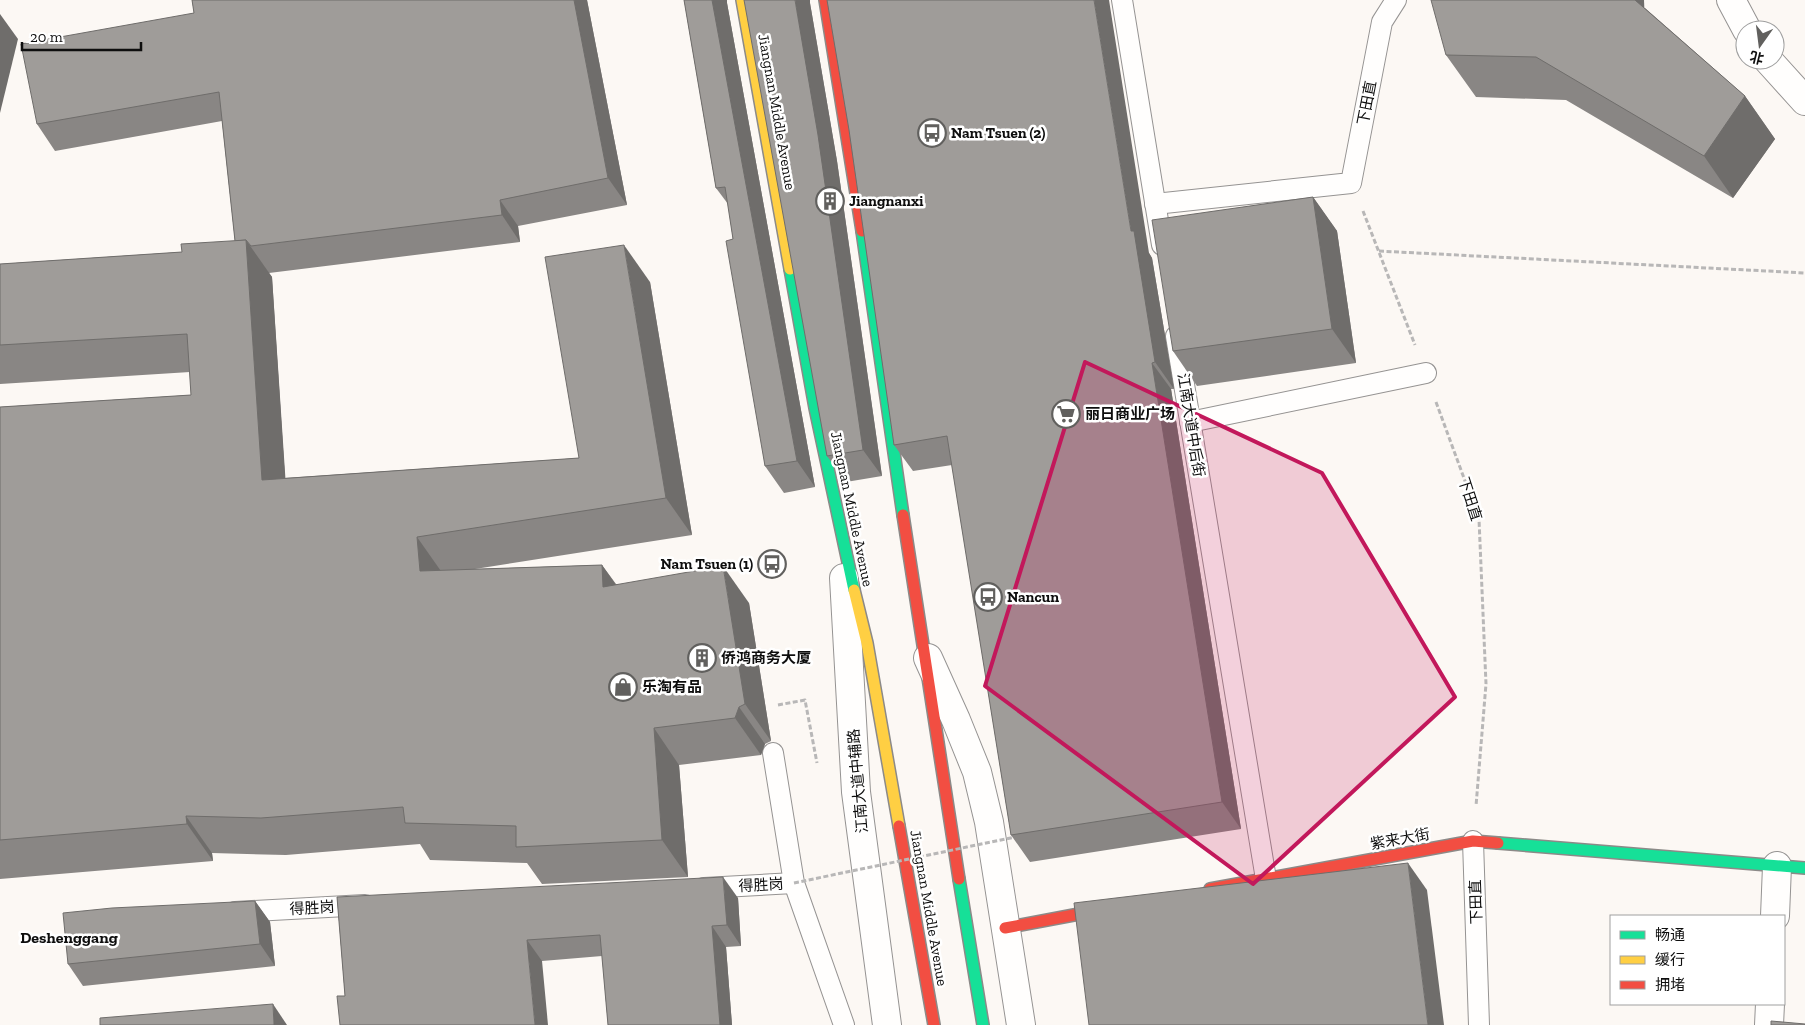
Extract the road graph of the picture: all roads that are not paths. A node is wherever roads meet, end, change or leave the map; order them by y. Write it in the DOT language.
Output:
graph roads {
  1 [pos="742,0"];
  2 [pos="826,0"];
  3 [pos="1122,0"];
  4 [pos="1396,0"];
  5 [pos="1731,0"];
  6 [pos="1742,20"];
  7 [pos="1777,70"];
  8 [pos="1805,101"];
  9 [pos="1155,204"];
  10 [pos="1164,264"];
  11 [pos="1172,313"];
  12 [pos="1426,373"];
  13 [pos="1190,422"];
  14 [pos="841,536"];
  15 [pos="922,646"];
  16 [pos="773,753"];
  17 [pos="1473,841"];
  18 [pos="1777,866"];
  19 [pos="1805,868"];
  20 [pos="1266,879"];
  21 [pos="794,883"];
  22 [pos="685,889"];
  23 [pos="1197,892"];
  24 [pos="387,904"];
  25 [pos="1118,907"];
  26 [pos="218,913"];
  27 [pos="1775,915"];
  28 [pos="1005,928"];
  29 [pos="1770,1005"];
  30 [pos="844,1025"];
  31 [pos="887,1025"];
  32 [pos="934,1025"];
  33 [pos="983,1025"];
  34 [pos="1021,1025"];
  35 [pos="1479,1025"];
  36 [pos="1769,1025"];
  1 -- 14 [label="main road, Jiangnan Middle Avenue"];
  2 -- 15 [label="main road"];
  3 -- 9 [label="lane"];
  4 -- 9 [label="lane, 下田直"];
  5 -- 6 [label="street"];
  7 -- 8 [label="street"];
  9 -- 10 [label="lane"];
  11 -- 13 [label="lane, 江南大道中后街"];
  12 -- 13 [label="lane"];
  13 -- 20 [label="lane, 江南大道中后街"];
  14 -- 31 [label="street, 江南大道中辅路"];
  14 -- 32 [label="main road, Jiangnan Middle Avenue"];
  15 -- 28 [label="street"];
  15 -- 33 [label="main road"];
  16 -- 21 [label="lane"];
  17 -- 18 [label="main road, 紫来大街"];
  17 -- 20 [label="main road, 紫来大街"];
  17 -- 35 [label="lane, 下田直"];
  18 -- 19 [label="main road, 紫来大街"];
  18 -- 27 [label="street"];
  20 -- 23 [label="main road, 紫来大街"];
  21 -- 22 [label="lane, 得胜岗"];
  21 -- 30 [label="lane"];
  24 -- 26 [label="lane, 得胜岗"];
  25 -- 28 [label="main road"];
  28 -- 34 [label="street"];
  29 -- 36 [label="street"];
}
